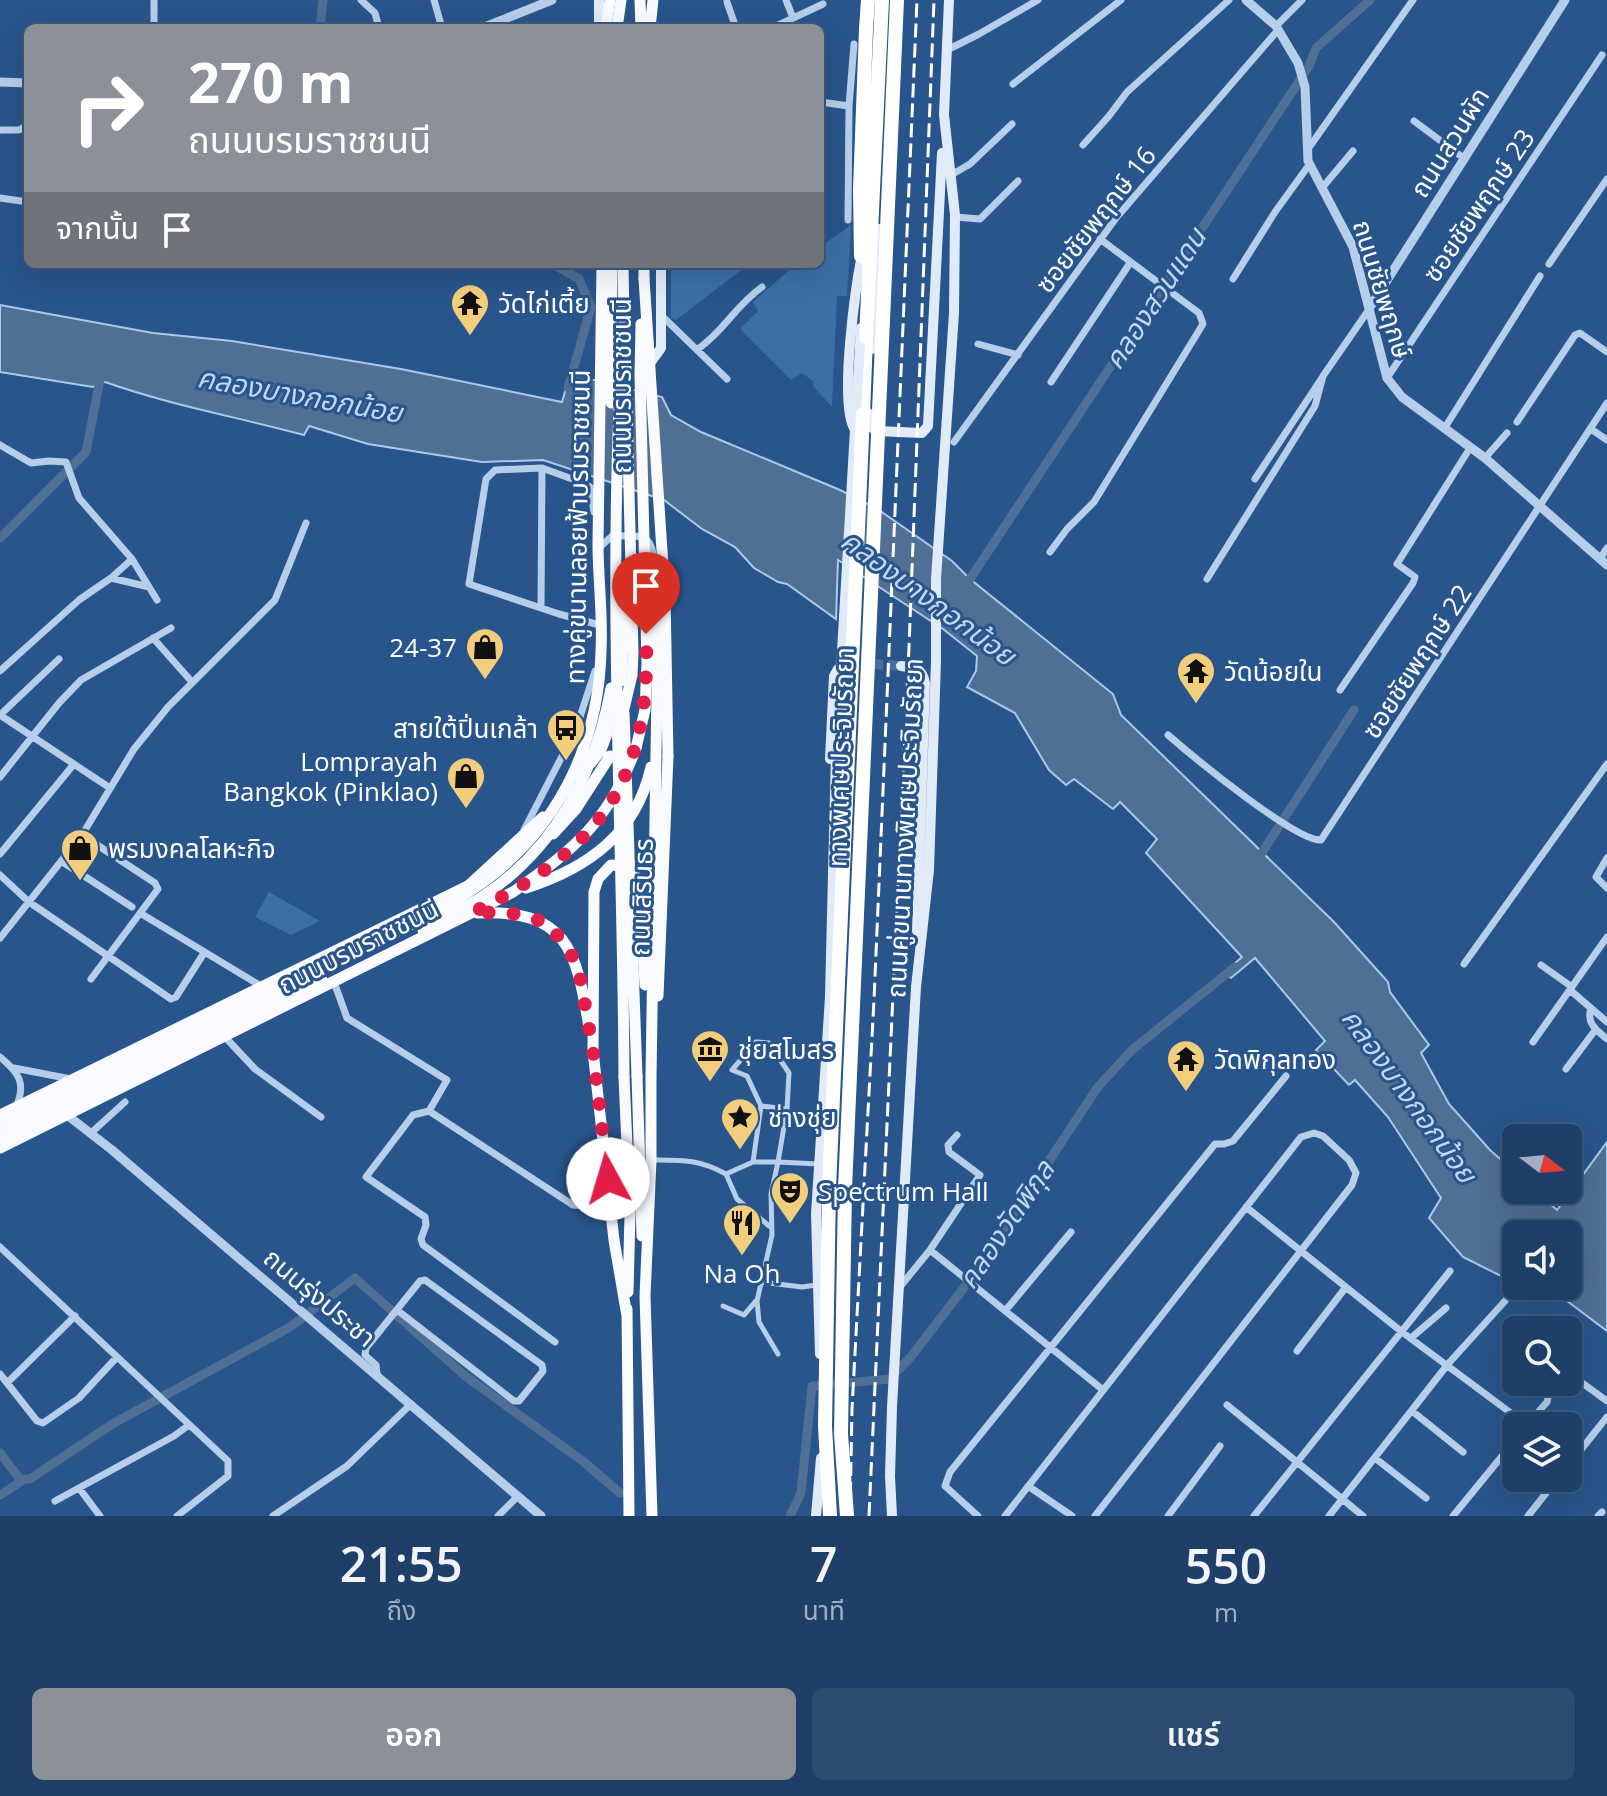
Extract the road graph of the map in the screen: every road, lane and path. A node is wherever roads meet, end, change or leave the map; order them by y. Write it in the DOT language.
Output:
graph roads {
  1 [pos="154,0"];
  2 [pos="361,0"];
  3 [pos="434,0"];
  4 [pos="552,0"];
  5 [pos="599,0"];
  6 [pos="620,0"];
  7 [pos="640,0"];
  8 [pos="654,0"];
  9 [pos="786,0"];
  10 [pos="868,0"];
  11 [pos="889,0"];
  12 [pos="949,0"];
  13 [pos="1038,0"];
  14 [pos="1121,0"];
  15 [pos="1229,0"];
  16 [pos="1246,0"];
  17 [pos="1302,0"];
  18 [pos="1413,0"];
  19 [pos="1565,0"];
  20 [pos="727,2"];
  21 [pos="609,3"];
  22 [pos="823,4"];
  23 [pos="793,18"];
  24 [pos="154,24"];
  25 [pos="378,24"];
  26 [pos="441,24"];
  27 [pos="492,24"];
  28 [pos="599,24"];
  29 [pos="606,24"];
  30 [pos="618,24"];
  31 [pos="641,24"];
  32 [pos="653,24"];
  33 [pos="735,24"];
  34 [pos="782,24"];
  35 [pos="1277,28"];
  36 [pos="854,44"];
  37 [pos="947,50"];
  38 [pos="1602,55"];
  39 [pos="0,82"];
  40 [pos="24,83"];
  41 [pos="1013,84"];
  42 [pos="824,103"];
  43 [pos="849,106"];
  44 [pos="944,115"];
  45 [pos="1414,121"];
  46 [pos="1012,124"];
  47 [pos="24,127"];
  48 [pos="0,130"];
  49 [pos="1083,145"];
  50 [pos="1307,151"];
  51 [pos="1353,151"];
  52 [pos="947,156"];
  53 [pos="1465,159"];
  54 [pos="1309,165"];
  55 [pos="951,175"];
  56 [pos="878,177"];
  57 [pos="1607,179"];
  58 [pos="1018,181"];
  59 [pos="1322,188"];
  60 [pos="0,198"];
  61 [pos="24,201"];
  62 [pos="955,217"];
  63 [pos="848,220"];
  64 [pos="1100,239"];
  65 [pos="1130,263"];
  66 [pos="1549,264"];
  67 [pos="600,268"];
  68 [pos="600,268"];
  69 [pos="612,268"];
  70 [pos="623,268"];
  71 [pos="644,268"];
  72 [pos="661,268"];
  73 [pos="1540,276"];
  74 [pos="644,279"];
  75 [pos="1233,279"];
  76 [pos="762,287"];
  77 [pos="1370,307"];
  78 [pos="662,316"];
  79 [pos="624,320"];
  80 [pos="866,337"];
  81 [pos="978,344"];
  82 [pos="698,349"];
  83 [pos="1607,352"];
  84 [pos="1018,355"];
  85 [pos="1323,376"];
  86 [pos="1387,378"];
  87 [pos="727,379"];
  88 [pos="1051,382"];
  89 [pos="1607,403"];
  90 [pos="1517,422"];
  91 [pos="1444,429"];
  92 [pos="1591,429"];
  93 [pos="1507,433"];
  94 [pos="1607,440"];
  95 [pos="954,442"];
  96 [pos="0,445"];
  97 [pos="1470,448"];
  98 [pos="1485,458"];
  99 [pos="542,468"];
  100 [pos="1255,479"];
  101 [pos="1540,507"];
  102 [pos="306,523"];
  103 [pos="594,523"];
  104 [pos="612,536"];
  105 [pos="1607,548"];
  106 [pos="595,552"];
  107 [pos="1050,552"];
  108 [pos="132,559"];
  109 [pos="1604,562"];
  110 [pos="655,572"];
  111 [pos="111,578"];
  112 [pos="1207,579"];
  113 [pos="149,587"];
  114 [pos="157,600"];
  115 [pos="541,608"];
  116 [pos="596,624"];
  117 [pos="171,628"];
  118 [pos="153,638"];
  119 [pos="614,645"];
  120 [pos="59,659"];
  121 [pos="873,664"];
  122 [pos="901,666"];
  123 [pos="0,671"];
  124 [pos="192,682"];
  125 [pos="1340,690"];
  126 [pos="1168,735"];
  127 [pos="33,736"];
  128 [pos="654,751"];
  129 [pos="74,764"];
  130 [pos="1607,764"];
  131 [pos="0,777"];
  132 [pos="110,788"];
  133 [pos="82,835"];
  134 [pos="518,841"];
  135 [pos="0,854"];
  136 [pos="1607,858"];
  137 [pos="61,861"];
  138 [pos="0,875"];
  139 [pos="468,886"];
  140 [pos="1607,888"];
  141 [pos="513,892"];
  142 [pos="29,902"];
  143 [pos="132,907"];
  144 [pos="140,913"];
  145 [pos="472,913"];
  146 [pos="1607,937"];
  147 [pos="0,938"];
  148 [pos="204,953"];
  149 [pos="108,956"];
  150 [pos="1464,964"];
  151 [pos="1541,965"];
  152 [pos="91,979"];
  153 [pos="334,982"];
  154 [pos="261,986"];
  155 [pos="916,987"];
  156 [pos="1571,988"];
  157 [pos="830,997"];
  158 [pos="1591,1008"];
  159 [pos="1607,1022"];
  160 [pos="1596,1029"];
  161 [pos="225,1037"];
  162 [pos="1607,1039"];
  163 [pos="1533,1042"];
  164 [pos="593,1051"];
  165 [pos="0,1057"];
  166 [pos="14,1068"];
  167 [pos="1566,1069"];
  168 [pos="630,1076"];
  169 [pos="1286,1076"];
  170 [pos="651,1077"];
  171 [pos="71,1079"];
  172 [pos="125,1102"];
  173 [pos="761,1106"];
  174 [pos="16,1107"];
  175 [pos="787,1109"];
  176 [pos="429,1111"];
  177 [pos="0,1115"];
  178 [pos="67,1115"];
  179 [pos="321,1117"];
  180 [pos="0,1127"];
  181 [pos="91,1133"];
  182 [pos="957,1135"];
  183 [pos="0,1139"];
  184 [pos="0,1148"];
  185 [pos="651,1160"];
  186 [pos="753,1162"];
  187 [pos="778,1162"];
  188 [pos="818,1164"];
  189 [pos="726,1174"];
  190 [pos="1246,1207"];
  191 [pos="610,1208"];
  192 [pos="770,1227"];
  193 [pos="1071,1232"];
  194 [pos="0,1247"];
  195 [pos="930,1250"];
  196 [pos="1302,1251"];
  197 [pos="1450,1271"];
  198 [pos="761,1282"];
  199 [pos="816,1285"];
  200 [pos="1346,1287"];
  201 [pos="899,1288"];
  202 [pos="645,1296"];
  203 [pos="757,1301"];
  204 [pos="1505,1301"];
  205 [pos="723,1306"];
  206 [pos="1446,1308"];
  207 [pos="397,1310"];
  208 [pos="1005,1311"];
  209 [pos="744,1315"];
  210 [pos="75,1316"];
  211 [pos="627,1316"];
  212 [pos="759,1322"];
  213 [pos="1402,1332"];
  214 [pos="1411,1338"];
  215 [pos="555,1342"];
  216 [pos="1051,1349"];
  217 [pos="1297,1351"];
  218 [pos="778,1354"];
  219 [pos="117,1357"];
  220 [pos="1448,1364"];
  221 [pos="0,1374"];
  222 [pos="377,1374"];
  223 [pos="7,1383"];
  224 [pos="1582,1383"];
  225 [pos="1103,1390"];
  226 [pos="1607,1401"];
  227 [pos="411,1404"];
  228 [pos="1227,1405"];
  229 [pos="1412,1411"];
  230 [pos="1510,1412"];
  231 [pos="1607,1417"];
  232 [pos="189,1425"];
  233 [pos="1220,1446"];
  234 [pos="1582,1448"];
  235 [pos="1463,1452"];
  236 [pos="1502,1456"];
  237 [pos="1375,1458"];
  238 [pos="1296,1462"];
  239 [pos="1028,1486"];
  240 [pos="79,1488"];
  241 [pos="1547,1492"];
  242 [pos="518,1496"];
  243 [pos="1426,1498"];
  244 [pos="1343,1500"];
  245 [pos="55,1501"];
  246 [pos="181,1515"];
  247 [pos="100,1516"];
  248 [pos="273,1516"];
  249 [pos="498,1516"];
  250 [pos="541,1516"];
  251 [pos="629,1516"];
  252 [pos="652,1516"];
  253 [pos="816,1516"];
  254 [pos="830,1516"];
  255 [pos="847,1516"];
  256 [pos="892,1516"];
  257 [pos="978,1516"];
  258 [pos="1005,1516"];
  259 [pos="1072,1516"];
  260 [pos="1095,1516"];
  261 [pos="1168,1516"];
  262 [pos="1254,1516"];
  263 [pos="1329,1516"];
  264 [pos="1363,1516"];
  265 [pos="1453,1516"];
  266 [pos="1528,1516"];
  1 -- 24 [label="street"];
  2 -- 25 [label="street"];
  3 -- 26 [label="street"];
  4 -- 27 [label="street"];
  5 -- 28 [label="main road"];
  6 -- 30 [label="main road, bridge"];
  7 -- 31 [label="main road"];
  8 -- 32 [label="main road"];
  9 -- 23 [label="street"];
  10 -- 80 [label="highway, bridge"];
  11 -- 44 [label="main road"];
  11 -- 56 [label="main road"];
  11 -- 80 [label="highway, ทางพิเศษประจิมรัถยา, bridge"];
  11 -- 255 [label="highway, ทางพิเศษประจิมรัถยา, bridge"];
  12 -- 37 [label="main road, ถนนคู่ขนานทางพิเศษประจิมรัถยา"];
  13 -- 37 [label="street"];
  14 -- 41 [label="street"];
  15 -- 49 [label="street"];
  16 -- 35 [label="street, ถนนชัยพฤกษ์"];
  17 -- 35 [label="street, ซอยชัยพฤกษ์ 16"];
  18 -- 50 [label="street"];
  19 -- 53 [label="street, ถนนสวนผัก"];
  20 -- 33 [label="street"];
  21 -- 29 [label="main road"];
  22 -- 23 [label="street"];
  23 -- 34 [label="street"];
  35 -- 50 [label="street, ถนนชัยพฤกษ์"];
  35 -- 64 [label="street, ซอยชัยพฤกษ์ 16"];
  36 -- 43 [label="street"];
  37 -- 44 [label="main road, ถนนคู่ขนานทางพิเศษประจิมรัถยา"];
  38 -- 86 [label="street, ซอยชัยพฤกษ์ 23"];
  39 -- 40 [label="street"];
  42 -- 43 [label="street"];
  43 -- 63 [label="street"];
  44 -- 52 [label="main road, ถนนคู่ขนานทางพิเศษประจิมรัถยา"];
  45 -- 53 [label="street"];
  46 -- 55 [label="street"];
  47 -- 48 [label="street"];
  50 -- 54 [label="street, ถนนชัยพฤกษ์"];
  51 -- 59 [label="street"];
  52 -- 55 [label="main road, ถนนคู่ขนานทางพิเศษประจิมรัถยา"];
  52 -- 56 [label="main road"];
  53 -- 77 [label="street, ถนนสวนผัก"];
  54 -- 59 [label="street, ถนนชัยพฤกษ์"];
  54 -- 75 [label="street"];
  55 -- 62 [label="main road, ถนนคู่ขนานทางพิเศษประจิมรัถยา"];
  56 -- 157 [label="main road, bridge"];
  57 -- 66 [label="street"];
  58 -- 62 [label="street"];
  59 -- 77 [label="street, ถนนชัยพฤกษ์"];
  60 -- 61 [label="street"];
  62 -- 155 [label="main road, ถนนคู่ขนานทางพิเศษประจิมรัถยา"];
  64 -- 65 [label="street"];
  64 -- 84 [label="street, ซอยชัยพฤกษ์ 16"];
  65 -- 88 [label="street"];
  65 -- 107 [label="street"];
  67 -- 78 [label="main road"];
  68 -- 180 [label="main road, ทางคู่ขนานลอยฟ้าบรมราชชนนี, bridge"];
  69 -- 119 [label="main road, ทางคู่ขนานลอยฟ้าบรมราชชนนี, bridge"];
  70 -- 79 [label="main road, ถนนบรมราชชนนี"];
  71 -- 74 [label="main road, ถนนบรมราชชนนี"];
  72 -- 78 [label="main road"];
  73 -- 91 [label="street"];
  74 -- 141 [label="main road, ถนนบรมราชชนนี, bridge"];
  74 -- 170 [label="main road, ถนนสิรินธร, bridge"];
  76 -- 82 [label="street"];
  77 -- 85 [label="street"];
  77 -- 86 [label="street, ถนนชัยพฤกษ์"];
  78 -- 82 [label="street"];
  79 -- 139 [label="main road, ถนนบรมราชชนนี, bridge"];
  79 -- 168 [label="main road, ถนนสิรินธร, bridge"];
  80 -- 254 [label="highway, ทางพิเศษประจิมรัถยา, bridge"];
  81 -- 84 [label="street"];
  82 -- 87 [label="street"];
  83 -- 90 [label="street"];
  84 -- 95 [label="street, ซอยชัยพฤกษ์ 16"];
  85 -- 100 [label="street"];
  85 -- 112 [label="street"];
  86 -- 91 [label="street, ถนนชัยพฤกษ์"];
  89 -- 92 [label="street, ซอยชัยพฤกษ์ 22"];
  91 -- 97 [label="street, ถนนชัยพฤกษ์"];
  92 -- 94 [label="street"];
  92 -- 101 [label="street, ซอยชัยพฤกษ์ 22"];
  93 -- 98 [label="street"];
  96 -- 108 [label="street"];
  97 -- 98 [label="street, ถนนชัยพฤกษ์"];
  97 -- 125 [label="street"];
  98 -- 101 [label="street, ถนนชัยพฤกษ์"];
  99 -- 103 [label="street"];
  99 -- 115 [label="street"];
  99 -- 115 [label="street"];
  101 -- 109 [label="street, ถนนชัยพฤกษ์"];
  101 -- 126 [label="street, ซอยชัยพฤกษ์ 22"];
  102 -- 124 [label="street"];
  103 -- 104 [label="street"];
  103 -- 106 [label="street"];
  104 -- 106 [label="street"];
  104 -- 110 [label="street"];
  105 -- 109 [label="street"];
  106 -- 116 [label="street"];
  108 -- 111 [label="street"];
  108 -- 113 [label="street"];
  110 -- 128 [label="main road"];
  110 -- 134 [label="main road"];
  111 -- 113 [label="street"];
  111 -- 123 [label="street"];
  113 -- 114 [label="street"];
  115 -- 116 [label="street"];
  116 -- 134 [label="street"];
  117 -- 118 [label="street"];
  118 -- 124 [label="street"];
  118 -- 127 [label="street"];
  119 -- 168 [label="main road, bridge"];
  119 -- 183 [label="main road, ทางคู่ขนานลอยฟ้าบรมราชชนนี, bridge"];
  120 -- 127 [label="street"];
  121 -- 157 [label="main road"];
  122 -- 155 [label="main road"];
  124 -- 132 [label="street"];
  127 -- 129 [label="street"];
  127 -- 131 [label="street"];
  128 -- 141 [label="main road"];
  128 -- 170 [label="main road"];
  129 -- 132 [label="street"];
  129 -- 135 [label="street"];
  130 -- 150 [label="street"];
  132 -- 133 [label="street"];
  133 -- 137 [label="street"];
  133 -- 144 [label="street"];
  134 -- 139 [label="main road"];
  136 -- 140 [label="street"];
  137 -- 142 [label="street"];
  137 -- 143 [label="street"];
  138 -- 142 [label="street"];
  139 -- 154 [label="main road, ถนนบรมราชชนนี"];
  141 -- 145 [label="main road, ถนนบรมราชชนนี"];
  142 -- 147 [label="street"];
  142 -- 149 [label="street"];
  144 -- 148 [label="street"];
  144 -- 149 [label="street"];
  145 -- 153 [label="main road, ถนนบรมราชชนนี"];
  145 -- 164 [label="main road"];
  146 -- 156 [label="street"];
  148 -- 149 [label="street"];
  148 -- 154 [label="street"];
  149 -- 152 [label="street"];
  151 -- 156 [label="street"];
  153 -- 161 [label="main road, ถนนบรมราชชนนี"];
  153 -- 176 [label="street"];
  154 -- 171 [label="main road, ถนนบรมราชชนนี"];
  155 -- 201 [label="main road, ถนนคู่ขนานทางพิเศษประจิมรัถยา"];
  156 -- 158 [label="street"];
  156 -- 163 [label="street"];
  157 -- 188 [label="main road"];
  158 -- 159 [label="street"];
  158 -- 160 [label="street"];
  160 -- 162 [label="street"];
  160 -- 167 [label="street"];
  161 -- 178 [label="main road, ถนนบรมราชชนนี"];
  161 -- 179 [label="street"];
  164 -- 170 [label="main road"];
  164 -- 191 [label="main road"];
  165 -- 166 [label="street"];
  166 -- 171 [label="street"];
  166 -- 174 [label="street"];
  168 -- 202 [label="main road"];
  168 -- 211 [label="main road, ถนนสิรินธร"];
  169 -- 216 [label="street"];
  170 -- 185 [label="main road, ถนนสิรินธร"];
  171 -- 174 [label="main road, ถนนบรมราชชนนี"];
  172 -- 181 [label="street"];
  173 -- 175 [label="street"];
  173 -- 175 [label="street"];
  173 -- 186 [label="street"];
  174 -- 177 [label="main road, ถนนบรมราชชนนี"];
  175 -- 187 [label="street"];
  176 -- 191 [label="street"];
  176 -- 215 [label="street"];
  178 -- 181 [label="street, ถนนรุ่งประชา"];
  178 -- 184 [label="main road, ถนนบรมราชชนนี"];
  181 -- 222 [label="street, ถนนรุ่งประชา"];
  182 -- 195 [label="street"];
  185 -- 189 [label="street"];
  185 -- 202 [label="main road, ถนนสิรินธร"];
  186 -- 187 [label="street"];
  186 -- 189 [label="street"];
  187 -- 188 [label="street"];
  187 -- 192 [label="street"];
  188 -- 199 [label="main road"];
  189 -- 192 [label="street"];
  190 -- 196 [label="street"];
  190 -- 196 [label="street"];
  190 -- 225 [label="street"];
  191 -- 211 [label="main road"];
  192 -- 198 [label="street"];
  193 -- 208 [label="street"];
  194 -- 210 [label="street"];
  195 -- 201 [label="street"];
  195 -- 208 [label="street"];
  196 -- 200 [label="street"];
  196 -- 260 [label="street"];
  197 -- 213 [label="street"];
  198 -- 199 [label="street"];
  198 -- 203 [label="street"];
  199 -- 253 [label="main road"];
  200 -- 213 [label="street"];
  200 -- 217 [label="street"];
  201 -- 256 [label="main road, ถนนคู่ขนานทางพิเศษประจิมรัถยา"];
  202 -- 252 [label="main road, ถนนสิรินธร"];
  203 -- 209 [label="street"];
  203 -- 212 [label="street"];
  204 -- 220 [label="street"];
  205 -- 209 [label="street"];
  206 -- 214 [label="street"];
  207 -- 207 [label="street"];
  207 -- 222 [label="street"];
  208 -- 216 [label="street"];
  209 -- 212 [label="street"];
  210 -- 219 [label="street"];
  210 -- 223 [label="street"];
  211 -- 251 [label="main road, ถนนสิรินธร"];
  212 -- 218 [label="street"];
  213 -- 214 [label="street"];
  213 -- 238 [label="street"];
  214 -- 220 [label="street"];
  216 -- 225 [label="street"];
  216 -- 257 [label="street"];
  219 -- 223 [label="street"];
  219 -- 232 [label="street"];
  220 -- 229 [label="street"];
  220 -- 230 [label="street"];
  221 -- 223 [label="street"];
  222 -- 227 [label="street, ถนนรุ่งประชา"];
  224 -- 226 [label="street"];
  225 -- 239 [label="street"];
  227 -- 242 [label="street, ถนนรุ่งประชา"];
  227 -- 248 [label="street"];
  228 -- 238 [label="street"];
  229 -- 235 [label="street"];
  229 -- 237 [label="street"];
  231 -- 234 [label="street"];
  232 -- 240 [label="street"];
  232 -- 246 [label="street"];
  233 -- 261 [label="street"];
  236 -- 265 [label="street"];
  237 -- 243 [label="street"];
  237 -- 244 [label="street"];
  238 -- 244 [label="street"];
  238 -- 262 [label="street"];
  239 -- 258 [label="street"];
  239 -- 259 [label="street"];
  240 -- 245 [label="street"];
  240 -- 247 [label="street"];
  241 -- 266 [label="street"];
  242 -- 249 [label="street"];
  242 -- 250 [label="street, ถนนรุ่งประชา"];
  244 -- 263 [label="street"];
  244 -- 264 [label="street"];
}
